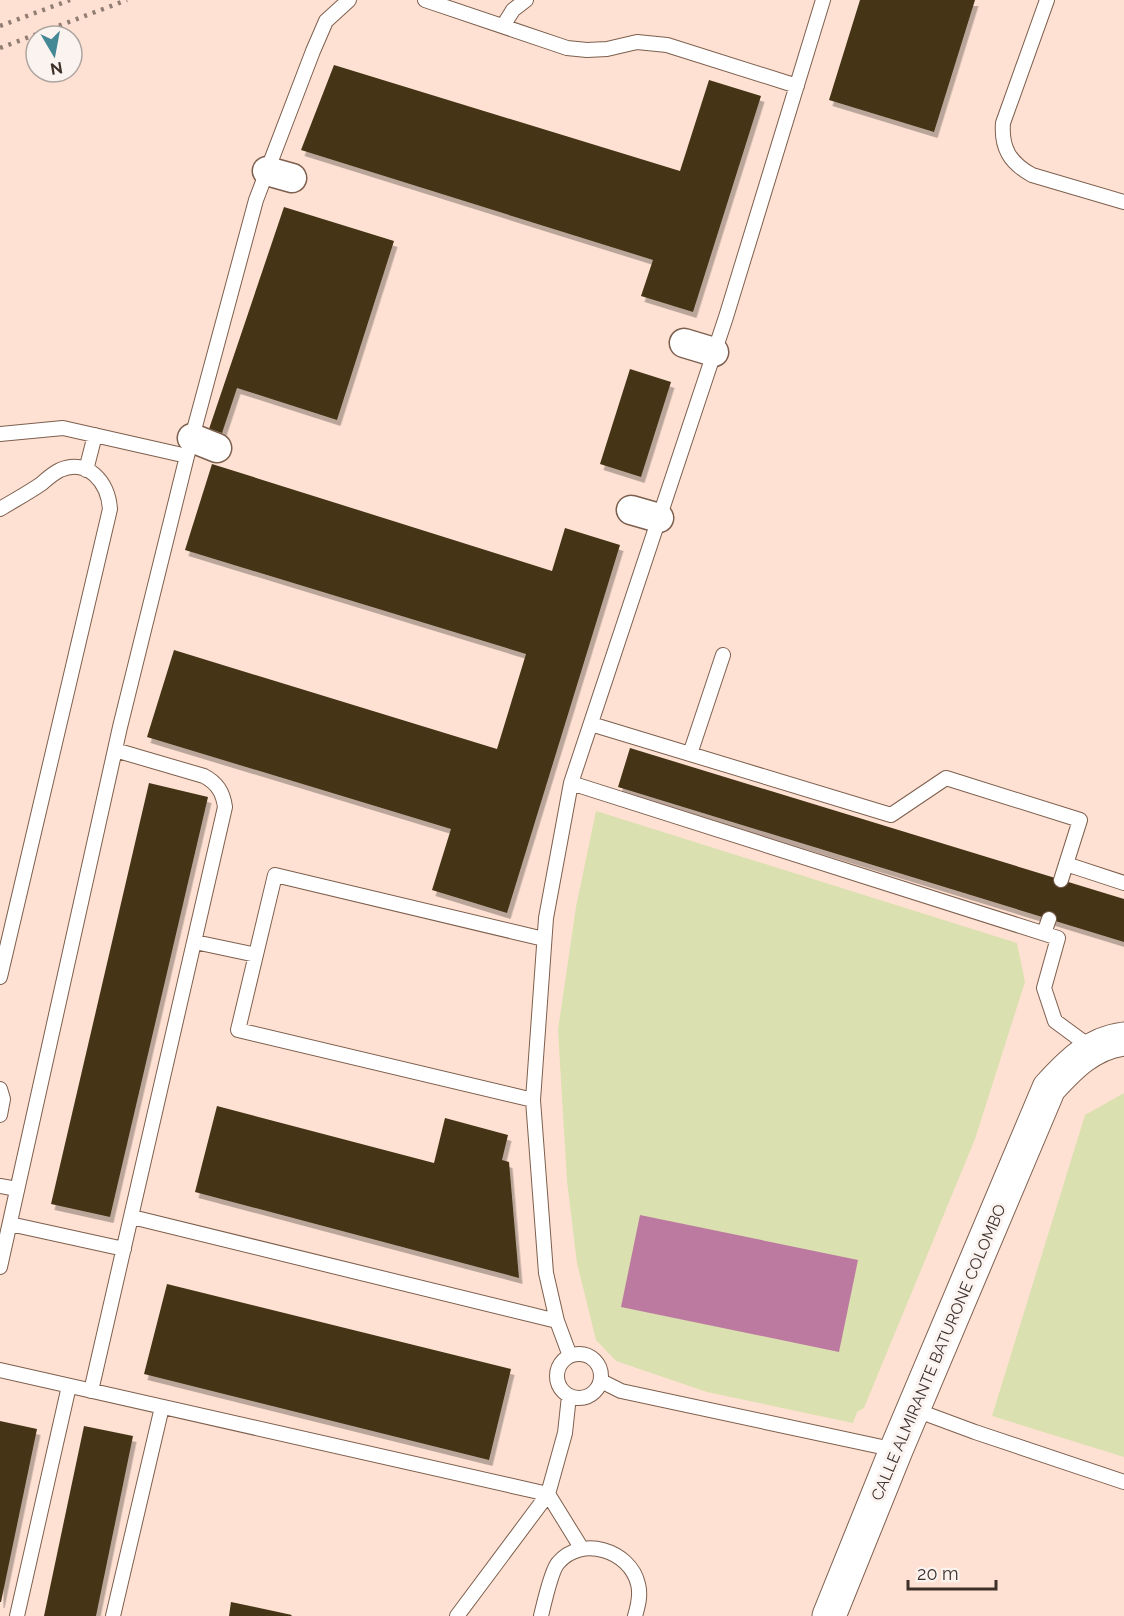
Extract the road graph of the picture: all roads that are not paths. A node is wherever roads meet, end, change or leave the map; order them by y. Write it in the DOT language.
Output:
graph roads {
  1 [pos="349,0"];
  2 [pos="425,0"];
  3 [pos="526,0"];
  4 [pos="824,0"];
  5 [pos="1047,0"];
  6 [pos="503,26"];
  7 [pos="797,86"];
  8 [pos="1124,202"];
  9 [pos="684,343"];
  10 [pos="714,352"];
  11 [pos="0,434"];
  12 [pos="95,435"];
  13 [pos="198,447"];
  14 [pos="86,470"];
  15 [pos="0,509"];
  16 [pos="631,510"];
  17 [pos="659,518"];
  18 [pos="723,655"];
  19 [pos="591,724"];
  20 [pos="115,750"];
  21 [pos="690,754"];
  22 [pos="571,783"];
  23 [pos="1066,864"];
  24 [pos="1061,880"];
  25 [pos="1124,883"];
  26 [pos="1049,919"];
  27 [pos="1044,933"];
  28 [pos="544,939"];
  29 [pos="195,942"];
  30 [pos="256,955"];
  31 [pos="0,977"];
  32 [pos="1124,1038"];
  33 [pos="1093,1049"];
  34 [pos="1124,1061"];
  35 [pos="1049,1088"];
  36 [pos="0,1089"];
  37 [pos="532,1100"];
  38 [pos="0,1115"];
  39 [pos="0,1186"];
  40 [pos="17,1189"];
  41 [pos="132,1217"];
  42 [pos="10,1224"];
  43 [pos="124,1249"];
  44 [pos="0,1267"];
  45 [pos="557,1321"];
  46 [pos="570,1356"];
  47 [pos="0,1370"];
  48 [pos="601,1382"];
  49 [pos="69,1386"];
  50 [pos="91,1391"];
  51 [pos="569,1396"];
  52 [pos="162,1407"];
  53 [pos="913,1409"];
  54 [pos="896,1450"];
  55 [pos="1124,1482"];
  56 [pos="548,1494"];
  57 [pos="582,1549"];
  58 [pos="17,1616"];
  59 [pos="113,1616"];
  60 [pos="457,1616"];
  61 [pos="541,1616"];
  62 [pos="635,1616"];
  63 [pos="829,1616"];
  1 -- 13 [label="lane"];
  2 -- 6 [label="lane"];
  3 -- 6 [label="lane"];
  4 -- 7 [label="lane"];
  5 -- 8 [label="lane"];
  6 -- 7 [label="lane"];
  7 -- 10 [label="lane"];
  9 -- 10 [label="street"];
  10 -- 17 [label="lane"];
  11 -- 12 [label="lane"];
  12 -- 13 [label="lane"];
  12 -- 14 [label="lane"];
  13 -- 20 [label="lane"];
  14 -- 15 [label="lane"];
  14 -- 31 [label="lane"];
  16 -- 17 [label="street"];
  17 -- 19 [label="lane"];
  18 -- 21 [label="lane"];
  19 -- 21 [label="lane"];
  19 -- 22 [label="lane"];
  20 -- 29 [label="lane"];
  20 -- 40 [label="lane"];
  21 -- 23 [label="lane"];
  22 -- 27 [label="lane"];
  22 -- 28 [label="lane"];
  23 -- 24 [label="lane"];
  23 -- 25 [label="lane"];
  26 -- 27 [label="lane"];
  27 -- 33 [label="lane"];
  28 -- 30 [label="lane"];
  28 -- 37 [label="lane"];
  29 -- 30 [label="lane"];
  29 -- 41 [label="lane"];
  30 -- 37 [label="lane"];
  32 -- 33 [label="street, CALLE ALMIRANTE BATURONE COLOMBO"];
  33 -- 35 [label="street, CALLE ALMIRANTE BATURONE COLOMBO"];
  34 -- 35 [label="street"];
  35 -- 53 [label="street, CALLE ALMIRANTE BATURONE COLOMBO"];
  36 -- 38 [label="lane"];
  37 -- 45 [label="lane"];
  39 -- 40 [label="lane"];
  40 -- 42 [label="lane"];
  41 -- 43 [label="lane"];
  41 -- 45 [label="lane"];
  42 -- 43 [label="lane"];
  42 -- 44 [label="lane"];
  43 -- 50 [label="lane"];
  45 -- 46 [label="lane"];
  46 -- 48 [label="lane"];
  46 -- 51 [label="lane"];
  47 -- 49 [label="lane"];
  48 -- 51 [label="lane"];
  48 -- 54 [label="lane"];
  49 -- 50 [label="lane"];
  49 -- 58 [label="lane"];
  50 -- 52 [label="lane"];
  51 -- 56 [label="lane"];
  52 -- 56 [label="lane"];
  52 -- 59 [label="lane"];
  53 -- 54 [label="street, CALLE ALMIRANTE BATURONE COLOMBO"];
  53 -- 55 [label="lane"];
  54 -- 63 [label="street, CALLE ALMIRANTE BATURONE COLOMBO"];
  56 -- 57 [label="lane"];
  56 -- 60 [label="lane"];
  57 -- 61 [label="lane"];
  57 -- 62 [label="lane"];
}
